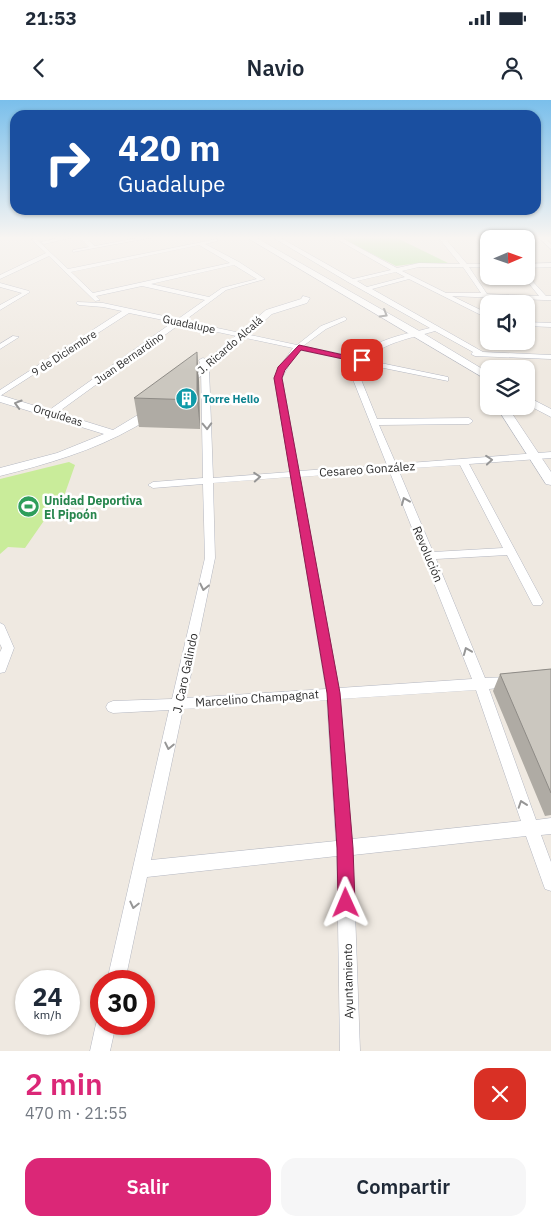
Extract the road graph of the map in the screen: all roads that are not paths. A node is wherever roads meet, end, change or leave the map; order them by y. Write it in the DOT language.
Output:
graph roads {
  1 [pos="77,281"];
  2 [pos="153,281"];
  3 [pos="255,281"];
  4 [pos="327,281"];
  5 [pos="342,281"];
  6 [pos="352,281"];
  7 [pos="394,281"];
  8 [pos="419,281"];
  9 [pos="476,281"];
  10 [pos="141,284"];
  11 [pos="0,285"];
  12 [pos="535,285"];
  13 [pos="366,289"];
  14 [pos="445,294"];
  15 [pos="92,295"];
  16 [pos="485,295"];
  17 [pos="535,297"];
  18 [pos="548,298"];
  19 [pos="209,299"];
  20 [pos="79,303"];
  21 [pos="103,305"];
  22 [pos="0,308"];
  23 [pos="127,311"];
  24 [pos="480,312"];
  25 [pos="344,319"];
  26 [pos="180,322"];
  27 [pos="535,324"];
  28 [pos="551,325"];
  29 [pos="433,330"];
  30 [pos="238,334"];
  31 [pos="418,334"];
  32 [pos="15,337"];
  33 [pos="0,347"];
  34 [pos="299,348"];
  35 [pos="466,354"];
  36 [pos="481,354"];
  37 [pos="549,358"];
  38 [pos="362,360"];
  39 [pos="480,362"];
  40 [pos="204,364"];
  41 [pos="478,371"];
  42 [pos="480,374"];
  43 [pos="445,379"];
  44 [pos="176,386"];
  45 [pos="535,393"];
  46 [pos="0,394"];
  47 [pos="0,398"];
  48 [pos="162,398"];
  49 [pos="551,403"];
  50 [pos="535,405"];
  51 [pos="0,409"];
  52 [pos="51,413"];
  53 [pos="551,414"];
  54 [pos="507,415"];
  55 [pos="469,421"];
  56 [pos="374,422"];
  57 [pos="103,435"];
  58 [pos="551,455"];
  59 [pos="535,457"];
  60 [pos="463,462"];
  61 [pos="0,464"];
  62 [pos="391,468"];
  63 [pos="0,472"];
  64 [pos="294,475"];
  65 [pos="208,480"];
  66 [pos="551,481"];
  67 [pos="153,485"];
  68 [pos="510,551"];
  69 [pos="429,556"];
  70 [pos="537,602"];
  71 [pos="0,628"];
  72 [pos="0,668"];
  73 [pos="525,681"];
  74 [pos="481,685"];
  75 [pos="333,693"];
  76 [pos="178,704"];
  77 [pos="113,707"];
  78 [pos="551,826"];
  79 [pos="530,828"];
  80 [pos="345,848"];
  81 [pos="142,869"];
  82 [pos="551,883"];
  83 [pos="119,970"];
  84 [pos="104,1035"];
  85 [pos="100,1051"];
  86 [pos="350,1051"];
  1 -- 15 [label="street"];
  2 -- 10 [label="street"];
  3 -- 19 [label="street, Juan Bernardino"];
  4 -- 31 [label="street, one-way"];
  5 -- 29 [label="street"];
  6 -- 13 [label="street"];
  7 -- 13 [label="street"];
  8 -- 14 [label="street"];
  9 -- 16 [label="street"];
  10 -- 15 [label="street"];
  10 -- 19 [label="street"];
  11 -- 22 [label="street"];
  12 -- 18 [label="street"];
  13 -- 29 [label="street"];
  14 -- 16 [label="street"];
  14 -- 24 [label="street"];
  15 -- 21 [label="street"];
  17 -- 18 [label="street"];
  19 -- 26 [label="street, Juan Bernardino"];
  20 -- 21 [label="street, Guadalupe"];
  21 -- 23 [label="street, Guadalupe"];
  23 -- 26 [label="street, Guadalupe"];
  23 -- 46 [label="street, 9 de Diciembre"];
  25 -- 34 [label="street, Ayuntamiento"];
  26 -- 30 [label="street, Guadalupe"];
  26 -- 52 [label="street, Juan Bernardino"];
  27 -- 28 [label="street"];
  29 -- 31 [label="street"];
  29 -- 35 [label="street"];
  29 -- 36 [label="street"];
  30 -- 30 [label="street, J. Ricardo Alcalá"];
  30 -- 34 [label="street, Guadalupe"];
  30 -- 40 [label="street, J. Ricardo Alcalá"];
  31 -- 38 [label="street"];
  31 -- 41 [label="street"];
  32 -- 33 [label="street"];
  34 -- 38 [label="street, Guadalupe"];
  34 -- 64 [label="street, Ayuntamiento"];
  35 -- 36 [label="street"];
  35 -- 39 [label="street"];
  36 -- 37 [label="street"];
  38 -- 43 [label="street, Guadalupe"];
  38 -- 56 [label="street, Revolución"];
  40 -- 44 [label="street, J. Ricardo Alcalá"];
  40 -- 65 [label="street, J. Caro Galindo, one-way"];
  41 -- 42 [label="street"];
  45 -- 49 [label="street"];
  52 -- 47 [label="street, Orquídeas, one-way"];
  48 -- 57 [label="street"];
  50 -- 53 [label="street"];
  51 -- 57 [label="street, Orquídeas"];
  52 -- 57 [label="street, Orquídeas"];
  54 -- 59 [label="street"];
  55 -- 56 [label="street"];
  56 -- 62 [label="street, Revolución"];
  57 -- 61 [label="street"];
  57 -- 63 [label="street"];
  58 -- 59 [label="street, Cesareo González"];
  60 -- 59 [label="street, Cesareo González, one-way"];
  59 -- 66 [label="street"];
  60 -- 62 [label="street, Cesareo González"];
  60 -- 68 [label="street"];
  62 -- 64 [label="street, Cesareo González"];
  69 -- 62 [label="street, Revolución, one-way"];
  65 -- 64 [label="street, Cesareo González, one-way"];
  64 -- 75 [label="street, Ayuntamiento"];
  65 -- 67 [label="street, Cesareo González"];
  65 -- 76 [label="street, J. Caro Galindo, one-way"];
  68 -- 69 [label="street"];
  68 -- 70 [label="street"];
  74 -- 69 [label="street, Revolución, one-way"];
  71 -- 72 [label="street"];
  73 -- 74 [label="street, Marcelino Champagnat"];
  74 -- 75 [label="street, Marcelino Champagnat"];
  79 -- 74 [label="street, Revolución, one-way"];
  75 -- 76 [label="street, Marcelino Champagnat"];
  75 -- 80 [label="street, Ayuntamiento"];
  76 -- 77 [label="street, Marcelino Champagnat"];
  76 -- 81 [label="street, J. Caro Galindo, one-way"];
  78 -- 79 [label="street"];
  79 -- 80 [label="street"];
  79 -- 82 [label="street, Revolución"];
  80 -- 81 [label="street"];
  80 -- 86 [label="street, Ayuntamiento"];
  81 -- 83 [label="street, J. Caro Galindo, one-way"];
  84 -- 85 [label="street"];
}
